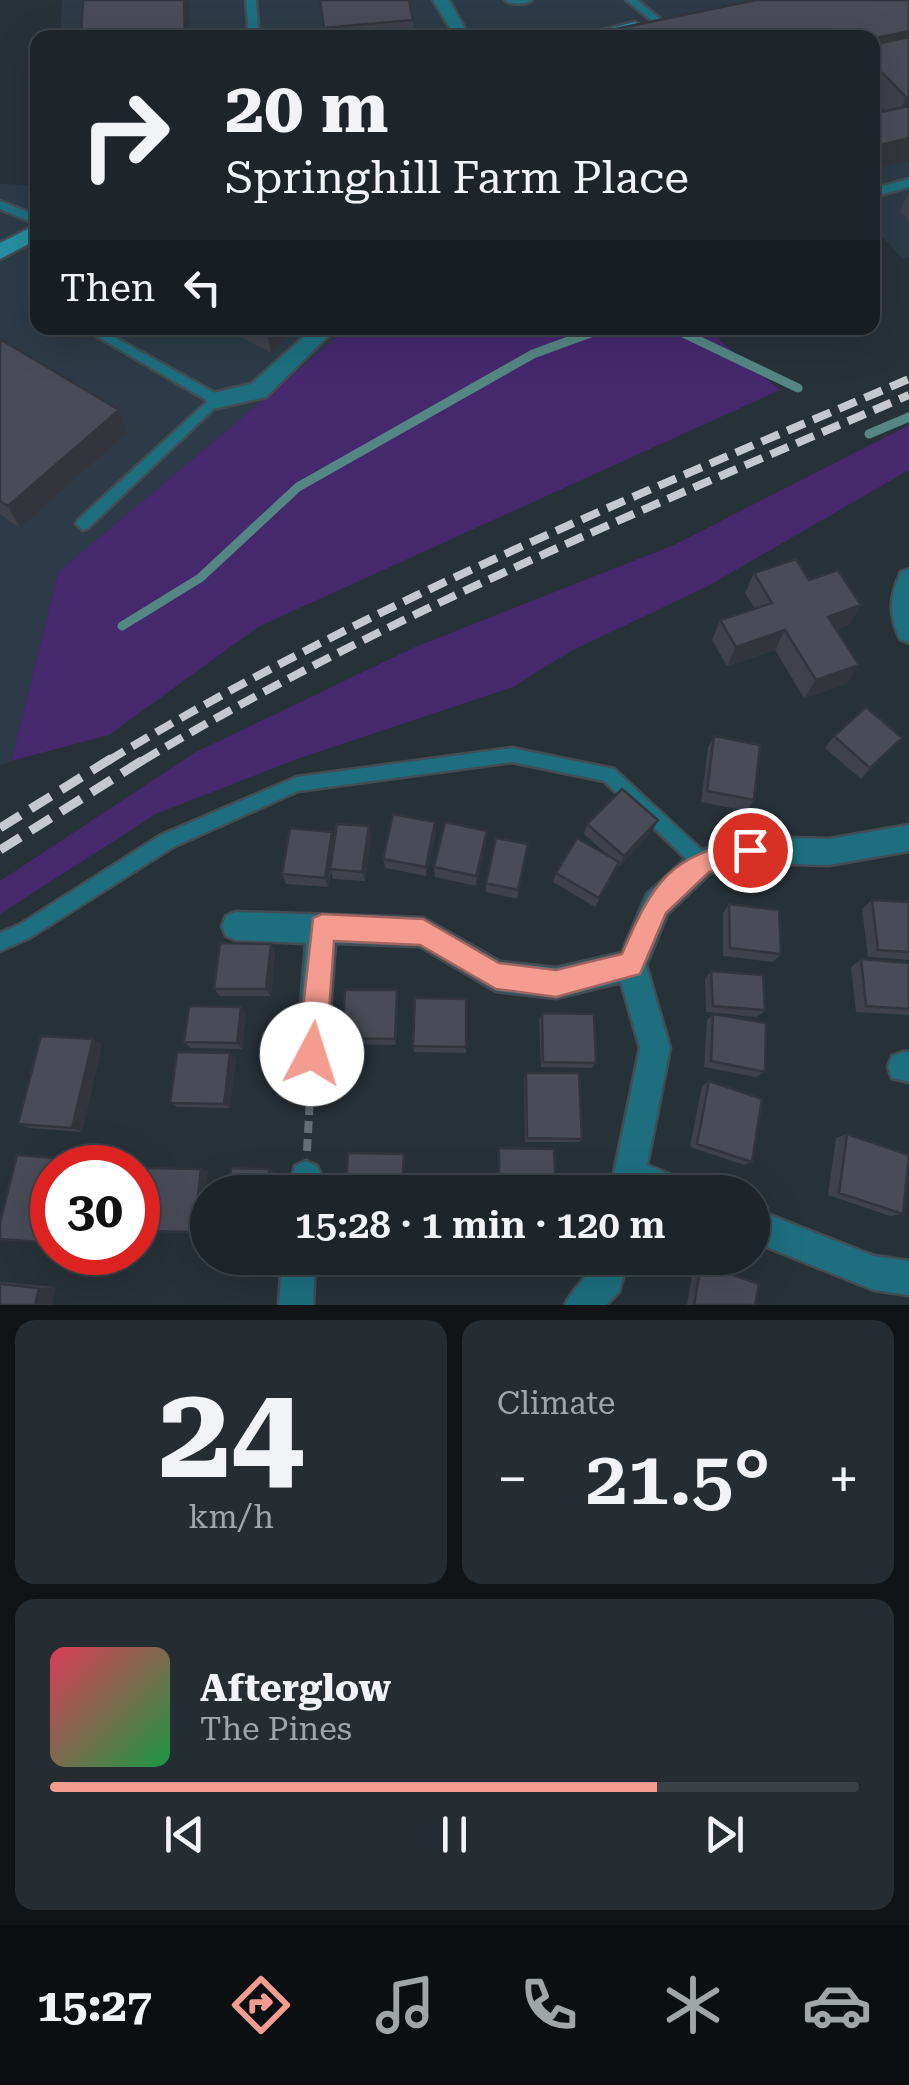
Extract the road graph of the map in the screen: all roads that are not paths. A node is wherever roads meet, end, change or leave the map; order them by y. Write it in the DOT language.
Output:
graph roads {
  1 [pos="251,0"];
  2 [pos="440,0"];
  3 [pos="510,0"];
  4 [pos="528,0"];
  5 [pos="630,0"];
  6 [pos="678,18"];
  7 [pos="659,22"];
  8 [pos="253,30"];
  9 [pos="457,30"];
  10 [pos="620,30"];
  11 [pos="909,183"];
  12 [pos="880,191"];
  13 [pos="0,205"];
  14 [pos="30,218"];
  15 [pos="30,235"];
  16 [pos="0,252"];
  17 [pos="101,335"];
  18 [pos="319,335"];
  19 [pos="217,400"];
  20 [pos="83,524"];
  21 [pos="909,580"];
  22 [pos="909,632"];
  23 [pos="909,838"];
  24 [pos="702,862"];
  25 [pos="236,926"];
  26 [pos="322,927"];
  27 [pos="0,942"];
  28 [pos="631,965"];
  29 [pos="312,1054"];
  30 [pos="630,1175"];
  31 [pos="770,1231"];
  32 [pos="299,1275"];
  33 [pos="608,1275"];
  34 [pos="909,1278"];
  35 [pos="296,1305"];
  36 [pos="582,1305"];
  1 -- 8 [label="lane"];
  2 -- 9 [label="street"];
  3 -- 4 [label="lane"];
  5 -- 7 [label="lane"];
  6 -- 7 [label="street"];
  7 -- 10 [label="street"];
  11 -- 12 [label="lane"];
  13 -- 14 [label="lane"];
  15 -- 16 [label="street"];
  17 -- 19 [label="lane"];
  18 -- 19 [label="street"];
  19 -- 20 [label="lane"];
  21 -- 22 [label="street"];
  23 -- 24 [label="street"];
  24 -- 27 [label="lane"];
  24 -- 28 [label="street"];
  25 -- 26 [label="street"];
  26 -- 28 [label="street"];
  26 -- 29 [label="street"];
  28 -- 30 [label="street"];
  31 -- 34 [label="street"];
  32 -- 35 [label="street"];
  33 -- 36 [label="street"];
}
